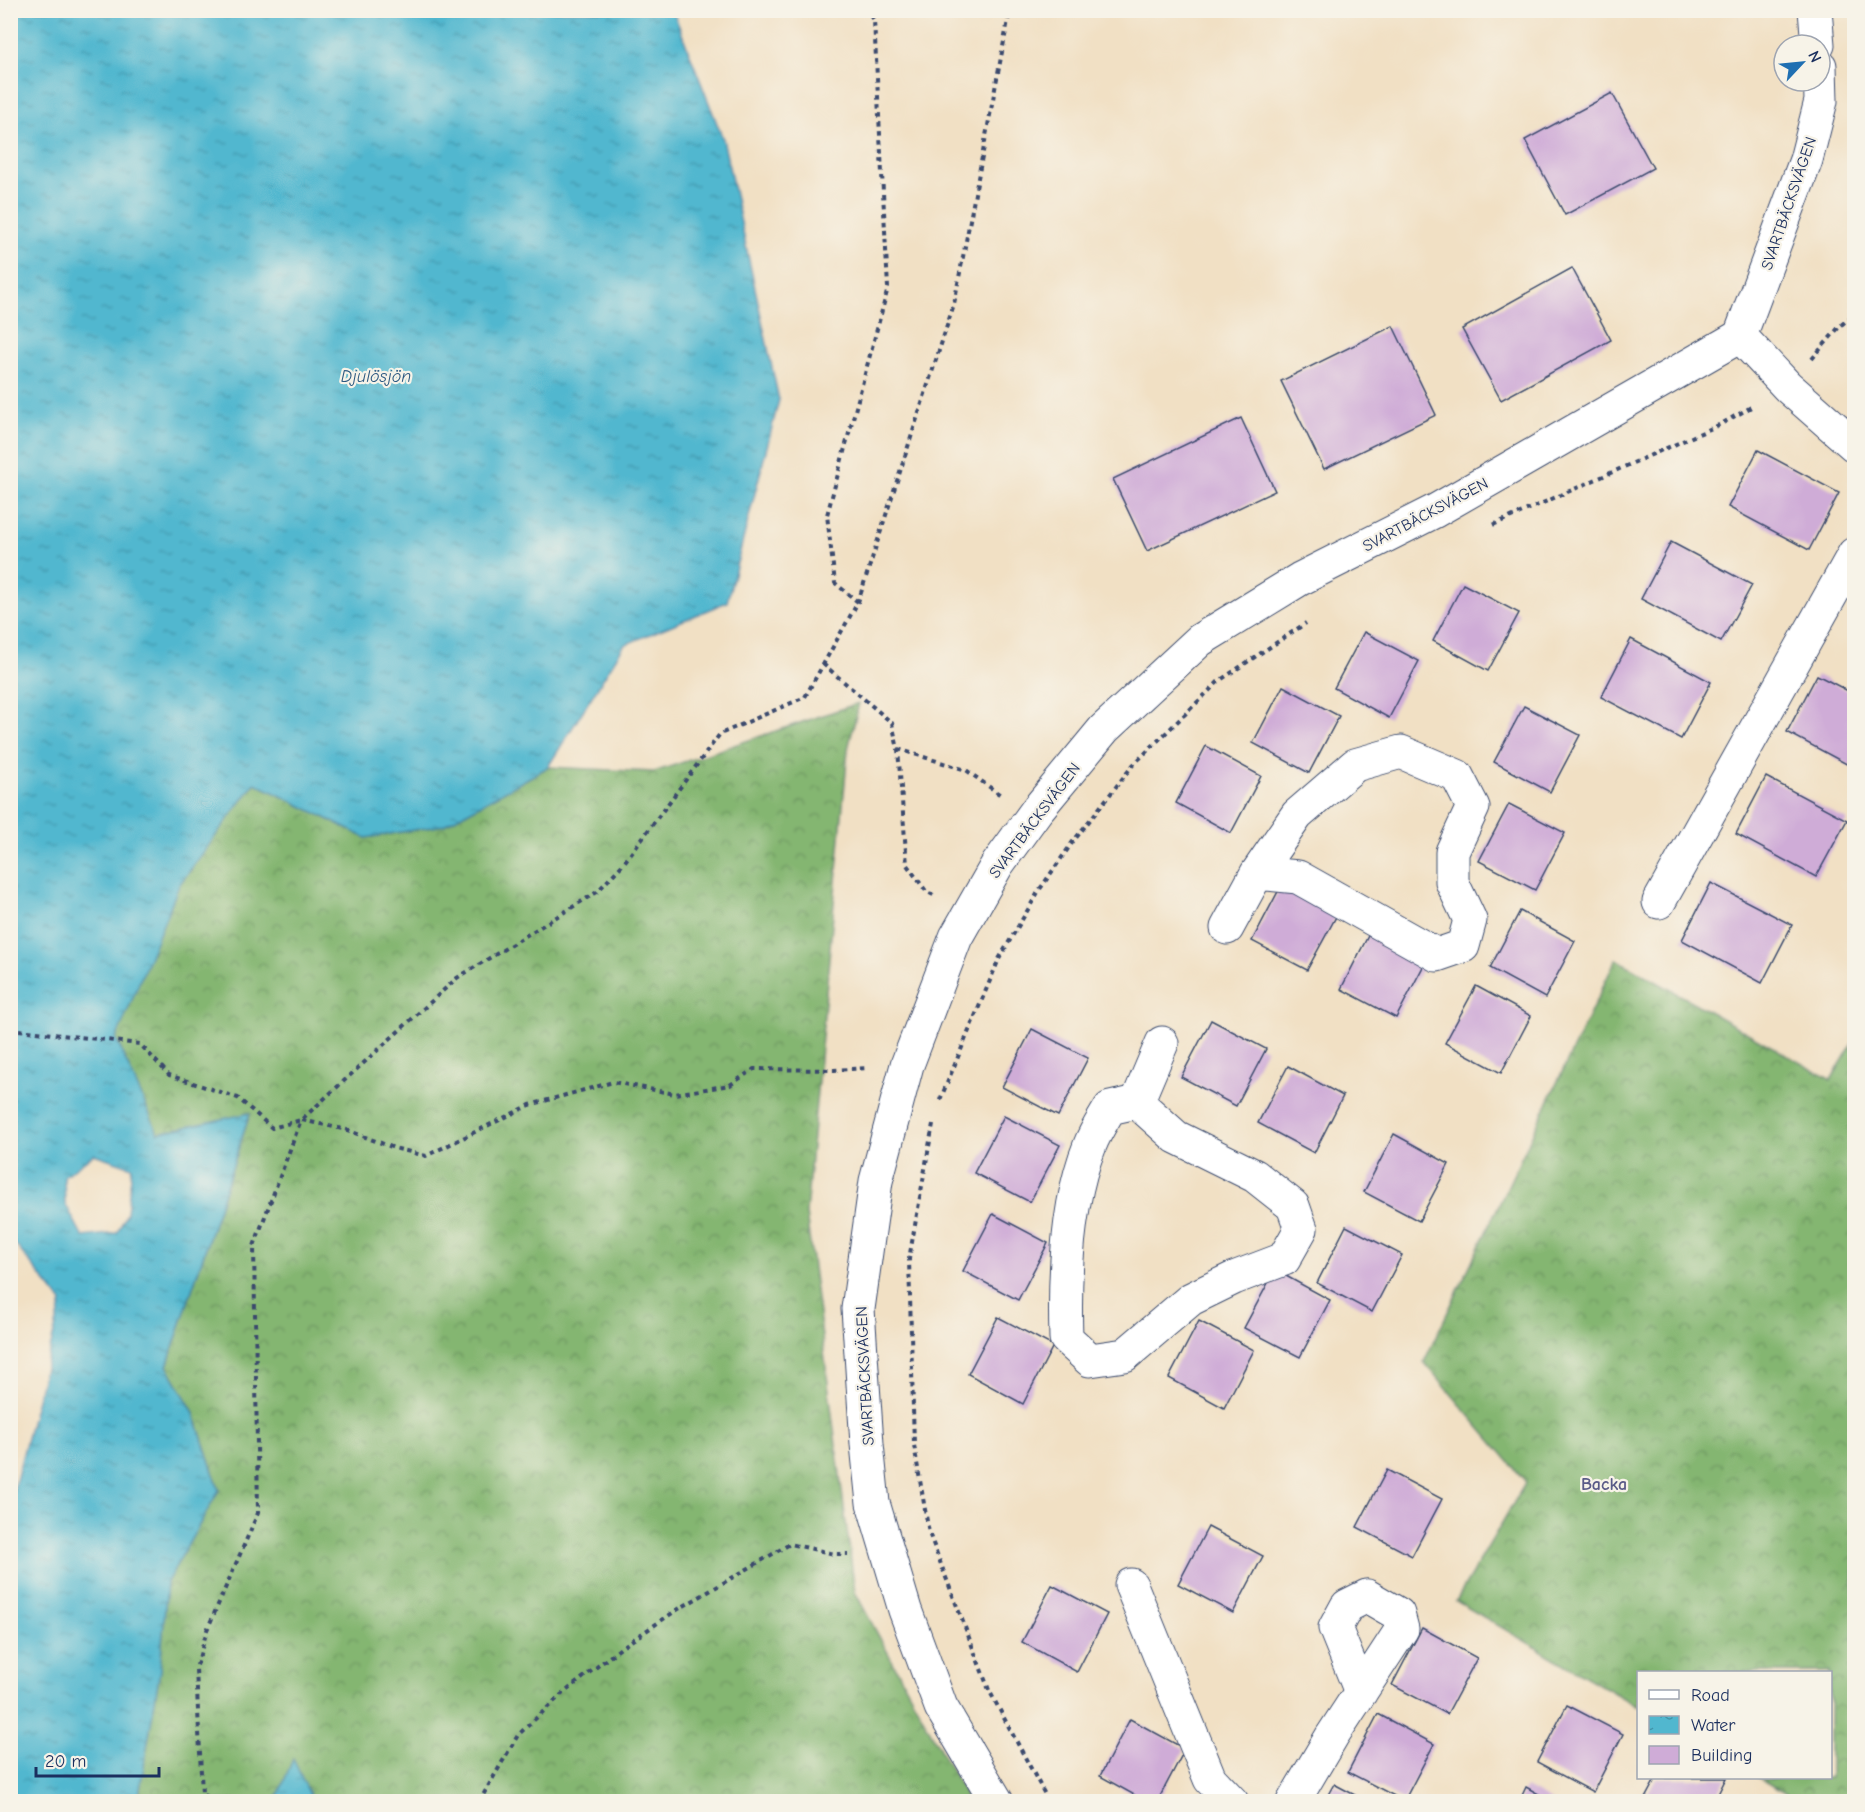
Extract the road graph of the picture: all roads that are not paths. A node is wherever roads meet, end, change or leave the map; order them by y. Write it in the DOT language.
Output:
graph roads {
  1 [pos="1815,10"];
  2 [pos="1817,33"];
  3 [pos="1821,93"];
  4 [pos="1740,336"];
  5 [pos="1854,445"];
  6 [pos="1854,554"];
  7 [pos="1257,873"];
  8 [pos="1659,902"];
  9 [pos="1227,928"];
  10 [pos="1162,1043"];
  11 [pos="1137,1102"];
  12 [pos="1131,1585"];
  13 [pos="1360,1692"];
  14 [pos="997,1802"];
  15 [pos="1232,1802"];
  16 [pos="1293,1802"];
  1 -- 2 [label="street"];
  3 -- 4 [label="street, SVARTBÄCKSVÄGEN"];
  4 -- 5 [label="street"];
  4 -- 14 [label="street, SVARTBÄCKSVÄGEN"];
  6 -- 8 [label="street"];
  7 -- 7 [label="street"];
  7 -- 9 [label="street"];
  10 -- 11 [label="street"];
  11 -- 11 [label="street"];
  12 -- 15 [label="street"];
  13 -- 16 [label="street"];
}
